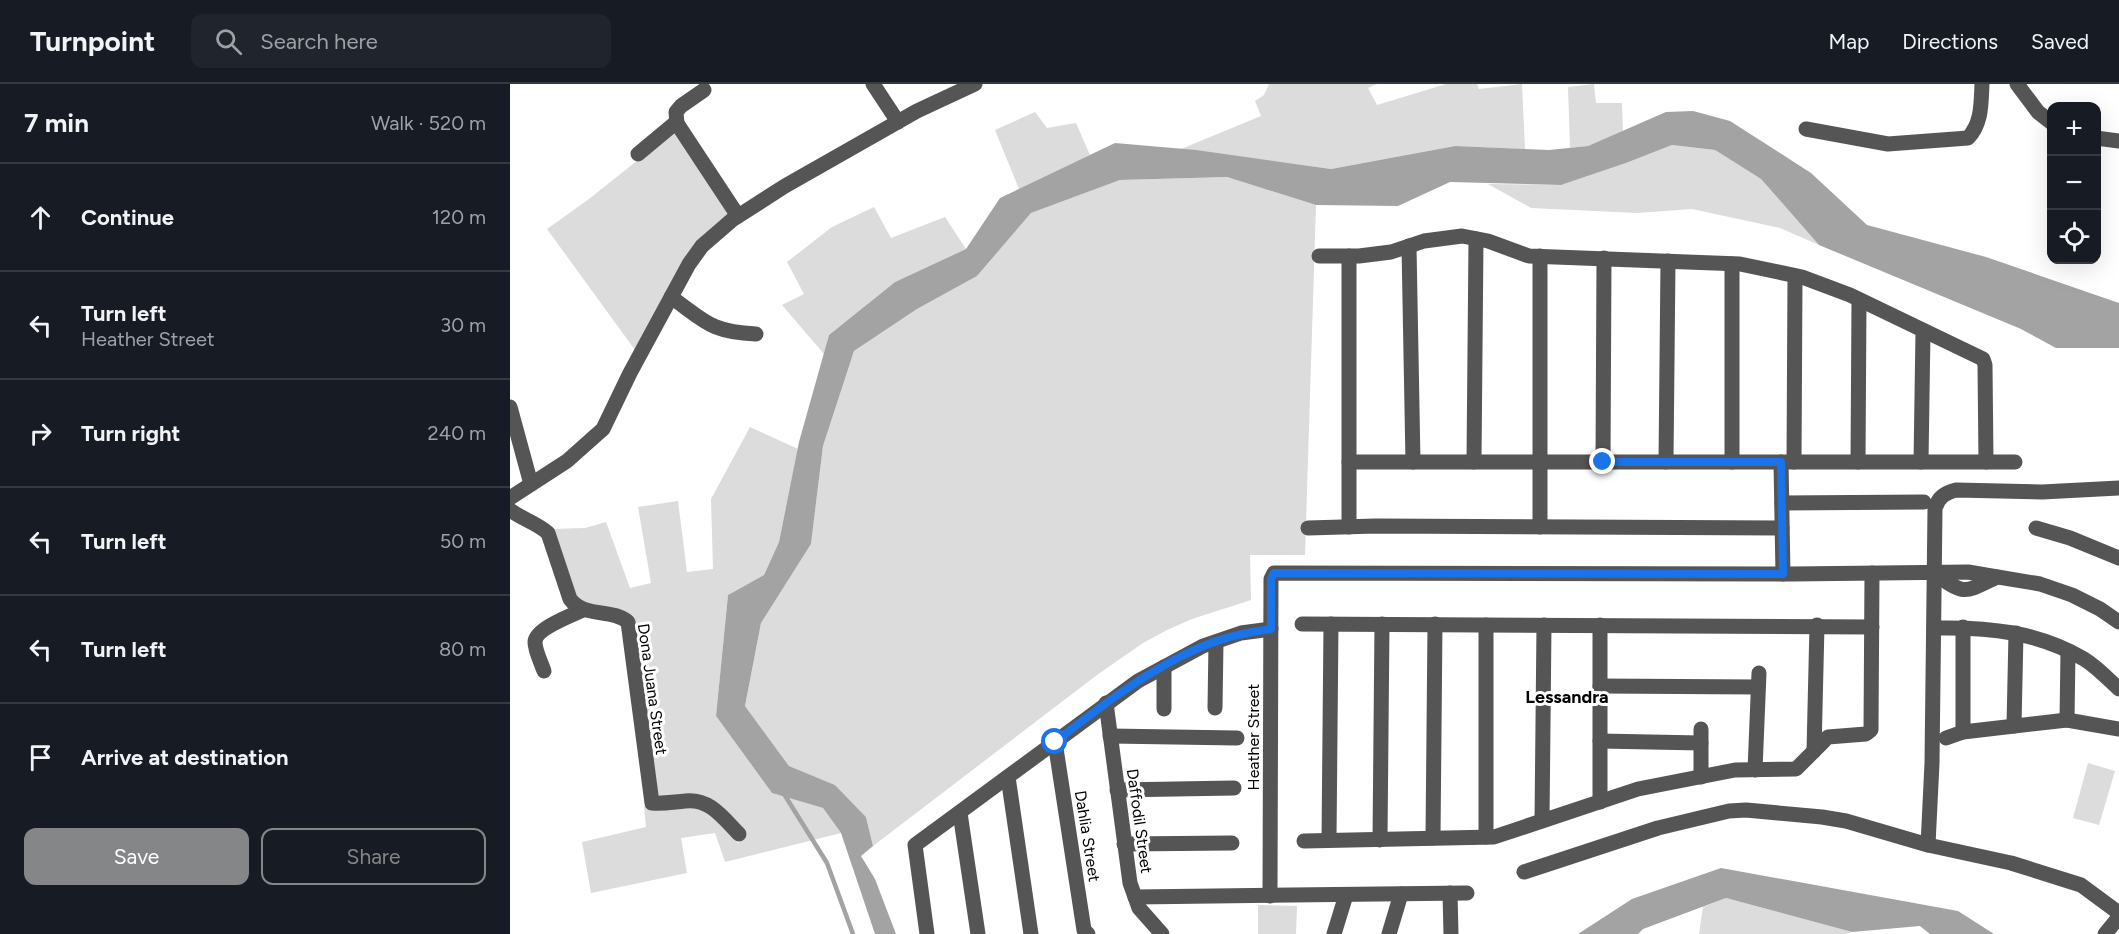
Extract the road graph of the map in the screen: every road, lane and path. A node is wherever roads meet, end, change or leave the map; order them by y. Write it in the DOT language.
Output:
graph roads {
  1 [pos="873,84"];
  2 [pos="975,84"];
  3 [pos="1982,84"];
  4 [pos="2017,84"];
  5 [pos="704,90"];
  6 [pos="2047,120"];
  7 [pos="898,122"];
  8 [pos="677,124"];
  9 [pos="1806,129"];
  10 [pos="2101,139"];
  11 [pos="2119,141"];
  12 [pos="638,154"];
  13 [pos="738,216"];
  14 [pos="1476,239"];
  15 [pos="1409,246"];
  16 [pos="1319,256"];
  17 [pos="1349,256"];
  18 [pos="1540,256"];
  19 [pos="1604,258"];
  20 [pos="1668,261"];
  21 [pos="1732,264"];
  22 [pos="1795,276"];
  23 [pos="671,297"];
  24 [pos="1859,300"];
  25 [pos="1923,331"];
  26 [pos="756,334"];
  27 [pos="510,407"];
  28 [pos="1349,462"];
  29 [pos="1413,462"];
  30 [pos="1474,462"];
  31 [pos="1540,462"];
  32 [pos="1603,462"];
  33 [pos="1666,462"];
  34 [pos="1732,462"];
  35 [pos="1788,462"];
  36 [pos="1858,462"];
  37 [pos="1921,462"];
  38 [pos="1986,462"];
  39 [pos="2015,462"];
  40 [pos="531,484"];
  41 [pos="2119,488"];
  42 [pos="510,498"];
  43 [pos="1924,502"];
  44 [pos="1782,503"];
  45 [pos="510,510"];
  46 [pos="1349,527"];
  47 [pos="1540,527"];
  48 [pos="1308,528"];
  49 [pos="1782,528"];
  50 [pos="2036,528"];
  51 [pos="2119,556"];
  52 [pos="1872,573"];
  53 [pos="1935,573"];
  54 [pos="1783,574"];
  55 [pos="583,610"];
  56 [pos="2119,622"];
  57 [pos="1302,624"];
  58 [pos="1331,624"];
  59 [pos="1382,624"];
  60 [pos="1435,624"];
  61 [pos="1486,624"];
  62 [pos="1544,625"];
  63 [pos="1600,625"];
  64 [pos="1817,626"];
  65 [pos="1872,627"];
  66 [pos="1963,627"];
  67 [pos="1937,628"];
  68 [pos="1271,629"];
  69 [pos="2016,633"];
  70 [pos="1216,642"];
  71 [pos="2068,651"];
  72 [pos="1164,667"];
  73 [pos="544,671"];
  74 [pos="1600,686"];
  75 [pos="2119,689"];
  76 [pos="1106,703"];
  77 [pos="1215,708"];
  78 [pos="1164,709"];
  79 [pos="2067,720"];
  80 [pos="2014,726"];
  81 [pos="2119,729"];
  82 [pos="1963,732"];
  83 [pos="1110,736"];
  84 [pos="1237,738"];
  85 [pos="1946,738"];
  86 [pos="1600,741"];
  87 [pos="1055,742"];
  88 [pos="1814,751"];
  89 [pos="1755,770"];
  90 [pos="1008,777"];
  91 [pos="1701,777"];
  92 [pos="1234,789"];
  93 [pos="1117,790"];
  94 [pos="1600,802"];
  95 [pos="960,813"];
  96 [pos="1542,821"];
  97 [pos="739,834"];
  98 [pos="1486,837"];
  99 [pos="1433,838"];
  100 [pos="1329,840"];
  101 [pos="1380,840"];
  102 [pos="1304,841"];
  103 [pos="1232,843"];
  104 [pos="1124,844"];
  105 [pos="1928,845"];
  106 [pos="1524,873"];
  107 [pos="1450,893"];
  108 [pos="1467,893"];
  109 [pos="1401,894"];
  110 [pos="1346,895"];
  111 [pos="1270,896"];
  112 [pos="1136,897"];
  113 [pos="2119,913"];
  114 [pos="2119,918"];
  115 [pos="927,934"];
  116 [pos="978,934"];
  117 [pos="1031,934"];
  118 [pos="1088,934"];
  119 [pos="1162,934"];
  120 [pos="1334,934"];
  121 [pos="1389,934"];
  122 [pos="1451,934"];
  123 [pos="2105,934"];
  1 -- 7 [label="street"];
  2 -- 7 [label="street"];
  3 -- 9 [label="street"];
  4 -- 6 [label="street"];
  5 -- 8 [label="street"];
  7 -- 13 [label="street"];
  8 -- 12 [label="street"];
  8 -- 13 [label="street"];
  10 -- 11 [label="street"];
  13 -- 23 [label="street"];
  14 -- 15 [label="street"];
  14 -- 18 [label="street"];
  14 -- 30 [label="street"];
  15 -- 17 [label="street"];
  15 -- 29 [label="street"];
  16 -- 17 [label="street"];
  17 -- 28 [label="street"];
  18 -- 19 [label="street"];
  18 -- 31 [label="street"];
  19 -- 20 [label="street"];
  19 -- 32 [label="street"];
  20 -- 21 [label="street"];
  20 -- 33 [label="street"];
  21 -- 22 [label="street"];
  21 -- 34 [label="street"];
  22 -- 24 [label="street"];
  22 -- 35 [label="street"];
  23 -- 26 [label="street"];
  23 -- 40 [label="street"];
  24 -- 25 [label="street"];
  24 -- 36 [label="street"];
  25 -- 37 [label="street"];
  25 -- 38 [label="street"];
  27 -- 40 [label="street"];
  28 -- 29 [label="street"];
  28 -- 46 [label="street"];
  29 -- 30 [label="street"];
  30 -- 31 [label="street"];
  31 -- 32 [label="street"];
  31 -- 47 [label="street"];
  32 -- 33 [label="street"];
  33 -- 34 [label="street"];
  34 -- 35 [label="street"];
  35 -- 36 [label="street"];
  35 -- 44 [label="street"];
  36 -- 37 [label="street"];
  37 -- 38 [label="street"];
  38 -- 39 [label="street"];
  40 -- 42 [label="street"];
  41 -- 53 [label="street"];
  43 -- 44 [label="street"];
  44 -- 49 [label="street"];
  45 -- 55 [label="street"];
  46 -- 47 [label="street"];
  46 -- 48 [label="street"];
  47 -- 49 [label="street"];
  49 -- 54 [label="street"];
  50 -- 51 [label="street"];
  52 -- 53 [label="street"];
  52 -- 54 [label="street"];
  52 -- 65 [label="street"];
  53 -- 56 [label="street"];
  53 -- 105 [label="street"];
  54 -- 68 [label="street, Heather Street"];
  55 -- 73 [label="street"];
  55 -- 97 [label="street, Dona Juana Street"];
  57 -- 58 [label="street"];
  58 -- 59 [label="street"];
  58 -- 100 [label="street"];
  59 -- 60 [label="street"];
  59 -- 101 [label="street"];
  60 -- 61 [label="street"];
  60 -- 99 [label="street"];
  61 -- 62 [label="street"];
  61 -- 98 [label="street"];
  62 -- 63 [label="street"];
  62 -- 96 [label="street"];
  63 -- 64 [label="street"];
  63 -- 74 [label="street"];
  64 -- 65 [label="street"];
  64 -- 88 [label="street"];
  65 -- 88 [label="street"];
  66 -- 67 [label="street"];
  66 -- 69 [label="street"];
  66 -- 82 [label="street"];
  68 -- 70 [label="street"];
  68 -- 111 [label="street, Heather Street"];
  69 -- 71 [label="street"];
  69 -- 80 [label="street"];
  70 -- 72 [label="street"];
  70 -- 77 [label="street"];
  71 -- 75 [label="street"];
  71 -- 79 [label="street"];
  72 -- 76 [label="street"];
  72 -- 78 [label="street"];
  74 -- 86 [label="street"];
  74 -- 89 [label="street"];
  76 -- 83 [label="street, Daffodil Street"];
  76 -- 87 [label="street"];
  79 -- 80 [label="street"];
  79 -- 81 [label="street"];
  80 -- 82 [label="street"];
  82 -- 85 [label="street"];
  83 -- 84 [label="street"];
  83 -- 93 [label="street, Daffodil Street"];
  86 -- 91 [label="street"];
  86 -- 94 [label="street"];
  87 -- 90 [label="street"];
  87 -- 118 [label="street, Dahlia Street"];
  88 -- 89 [label="street"];
  89 -- 91 [label="street"];
  90 -- 95 [label="street"];
  90 -- 117 [label="street"];
  91 -- 94 [label="street"];
  92 -- 93 [label="street"];
  93 -- 104 [label="street, Daffodil Street"];
  94 -- 96 [label="street"];
  95 -- 115 [label="street"];
  95 -- 116 [label="street"];
  96 -- 98 [label="street"];
  98 -- 99 [label="street"];
  99 -- 101 [label="street"];
  100 -- 101 [label="street"];
  100 -- 102 [label="street"];
  103 -- 104 [label="street"];
  104 -- 112 [label="street, Daffodil Street"];
  105 -- 106 [label="street"];
  105 -- 113 [label="street"];
  107 -- 108 [label="street"];
  107 -- 109 [label="street"];
  107 -- 122 [label="street"];
  109 -- 110 [label="street"];
  109 -- 121 [label="street"];
  110 -- 111 [label="street"];
  110 -- 120 [label="street"];
  111 -- 112 [label="street"];
  112 -- 119 [label="street, Daffodil Street"];
  114 -- 123 [label="street"];
}
